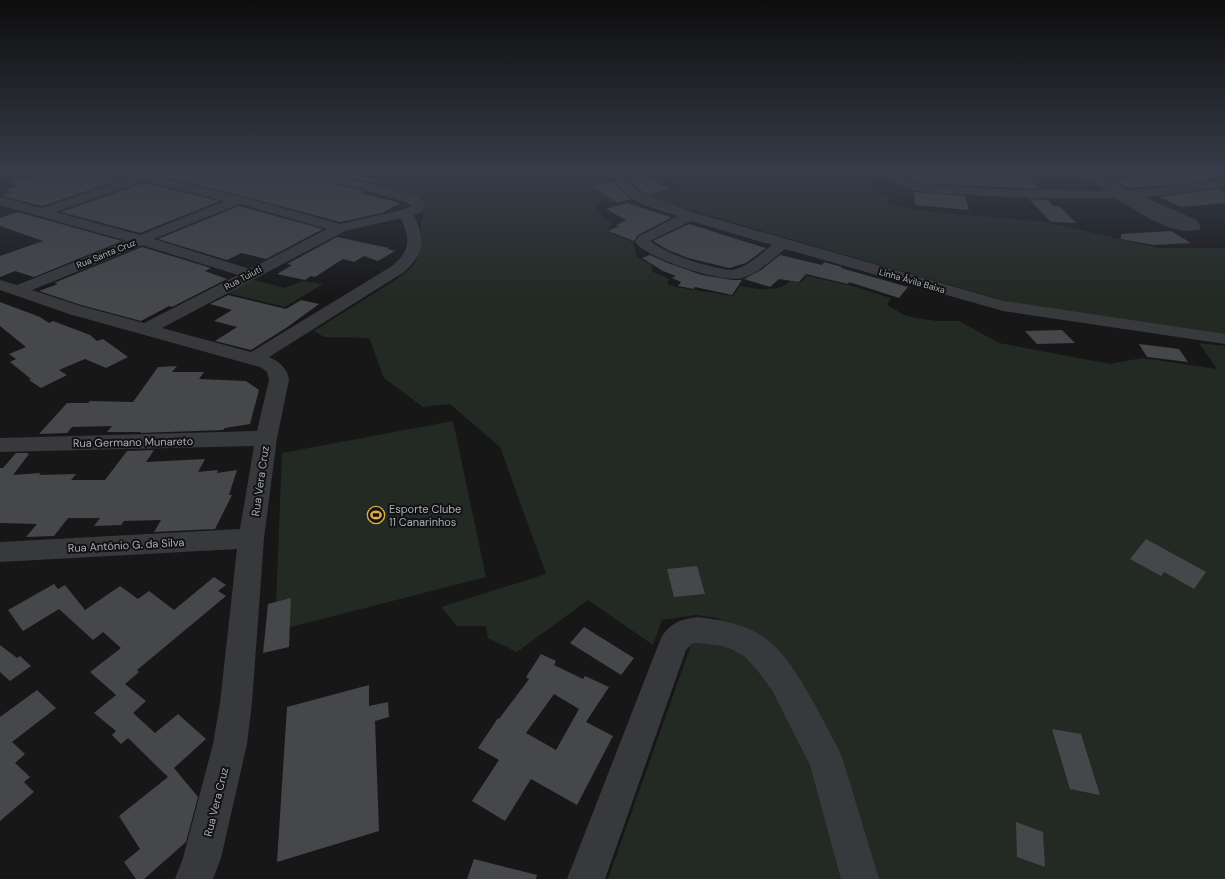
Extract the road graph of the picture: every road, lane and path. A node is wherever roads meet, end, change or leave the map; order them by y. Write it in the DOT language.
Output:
graph roads {
  1 [pos="51,214"];
  2 [pos="204,214"];
  3 [pos="289,214"];
  4 [pos="402,214"];
  5 [pos="406,214"];
  6 [pos="684,214"];
  7 [pos="690,216"];
  8 [pos="340,228"];
  9 [pos="142,240"];
  10 [pos="783,244"];
  11 [pos="250,274"];
  12 [pos="0,285"];
  13 [pos="19,290"];
  14 [pos="147,329"];
  15 [pos="1225,339"];
  16 [pos="252,359"];
  17 [pos="266,438"];
  18 [pos="0,445"];
  19 [pos="251,538"];
  20 [pos="0,552"];
  21 [pos="194,879"];
  22 [pos="586,879"];
  23 [pos="860,879"];
  1 -- 9 [label="street"];
  2 -- 9 [label="street, Rua Santa Cruz"];
  3 -- 8 [label="street"];
  4 -- 8 [label="street"];
  5 -- 16 [label="street"];
  6 -- 7 [label="street, Linha Ávila Baixa"];
  7 -- 10 [label="street, Linha Ávila Baixa"];
  7 -- 10 [label="street"];
  8 -- 11 [label="street, Rua Tuiuti"];
  9 -- 11 [label="street"];
  9 -- 13 [label="street, Rua Santa Cruz"];
  10 -- 15 [label="street, Linha Ávila Baixa"];
  11 -- 14 [label="street, Rua Tuiuti"];
  12 -- 13 [label="street, Rua Vera Cruz"];
  13 -- 14 [label="street, Rua Vera Cruz"];
  14 -- 16 [label="street, Rua Vera Cruz"];
  16 -- 17 [label="street, Rua Vera Cruz"];
  17 -- 18 [label="street, Rua Germano Munareto"];
  17 -- 19 [label="street, Rua Vera Cruz"];
  19 -- 20 [label="street, Rua Antônio G. da Silva"];
  19 -- 21 [label="street, Rua Vera Cruz"];
  22 -- 23 [label="street"];
}
